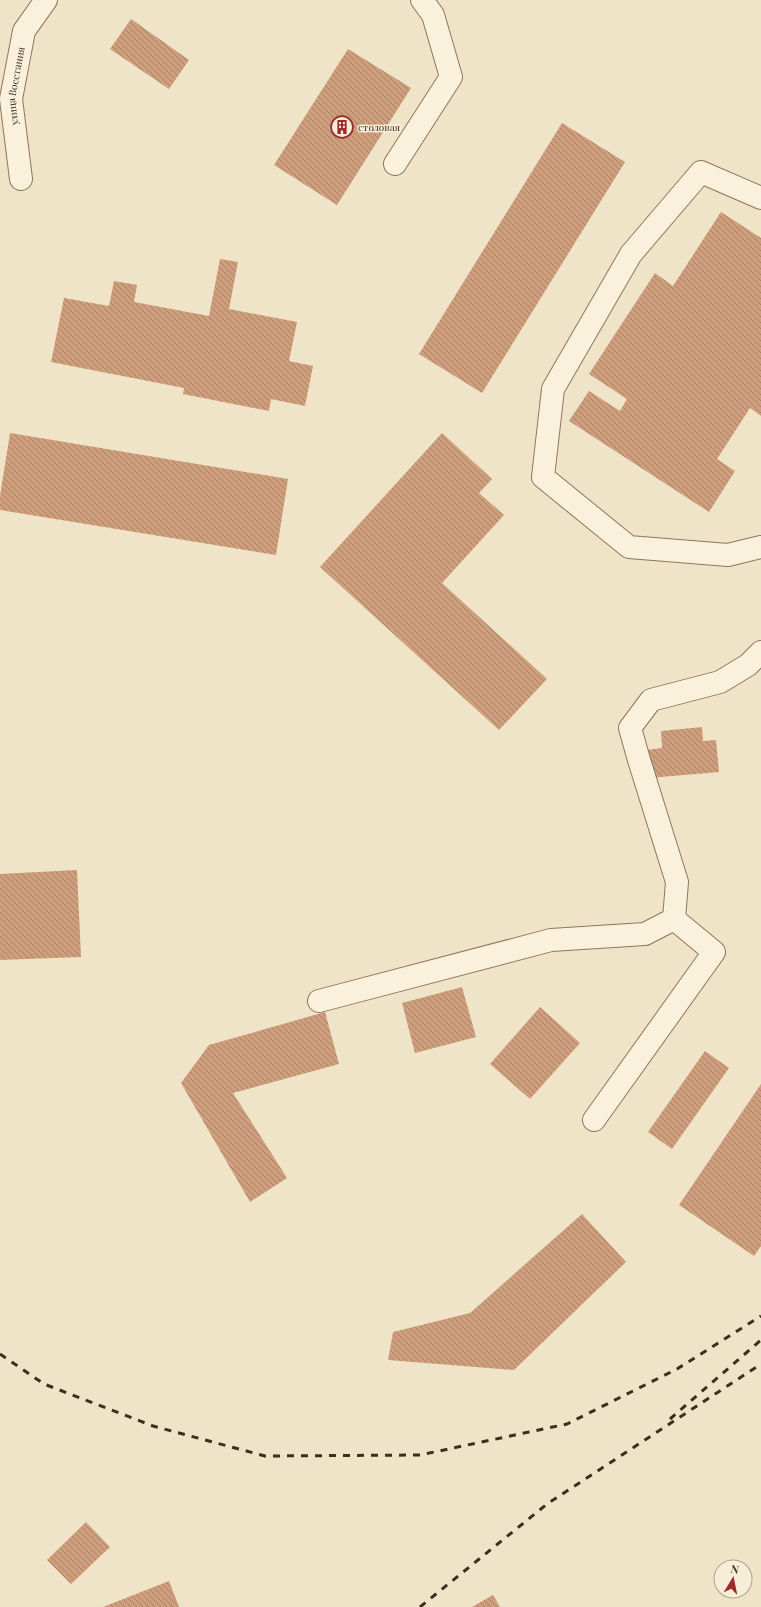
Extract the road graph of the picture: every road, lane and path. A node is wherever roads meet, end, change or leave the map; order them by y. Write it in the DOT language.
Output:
graph roads {
  1 [pos="46,0"];
  2 [pos="422,0"];
  3 [pos="395,164"];
  4 [pos="21,179"];
  5 [pos="761,198"];
  6 [pos="761,547"];
  7 [pos="761,652"];
  8 [pos="674,919"];
  9 [pos="319,1001"];
  10 [pos="594,1120"];
  1 -- 4 [label="street, улица Восстания"];
  2 -- 3 [label="street"];
  5 -- 6 [label="street"];
  7 -- 8 [label="street"];
  8 -- 9 [label="street"];
  8 -- 10 [label="street"];
}
